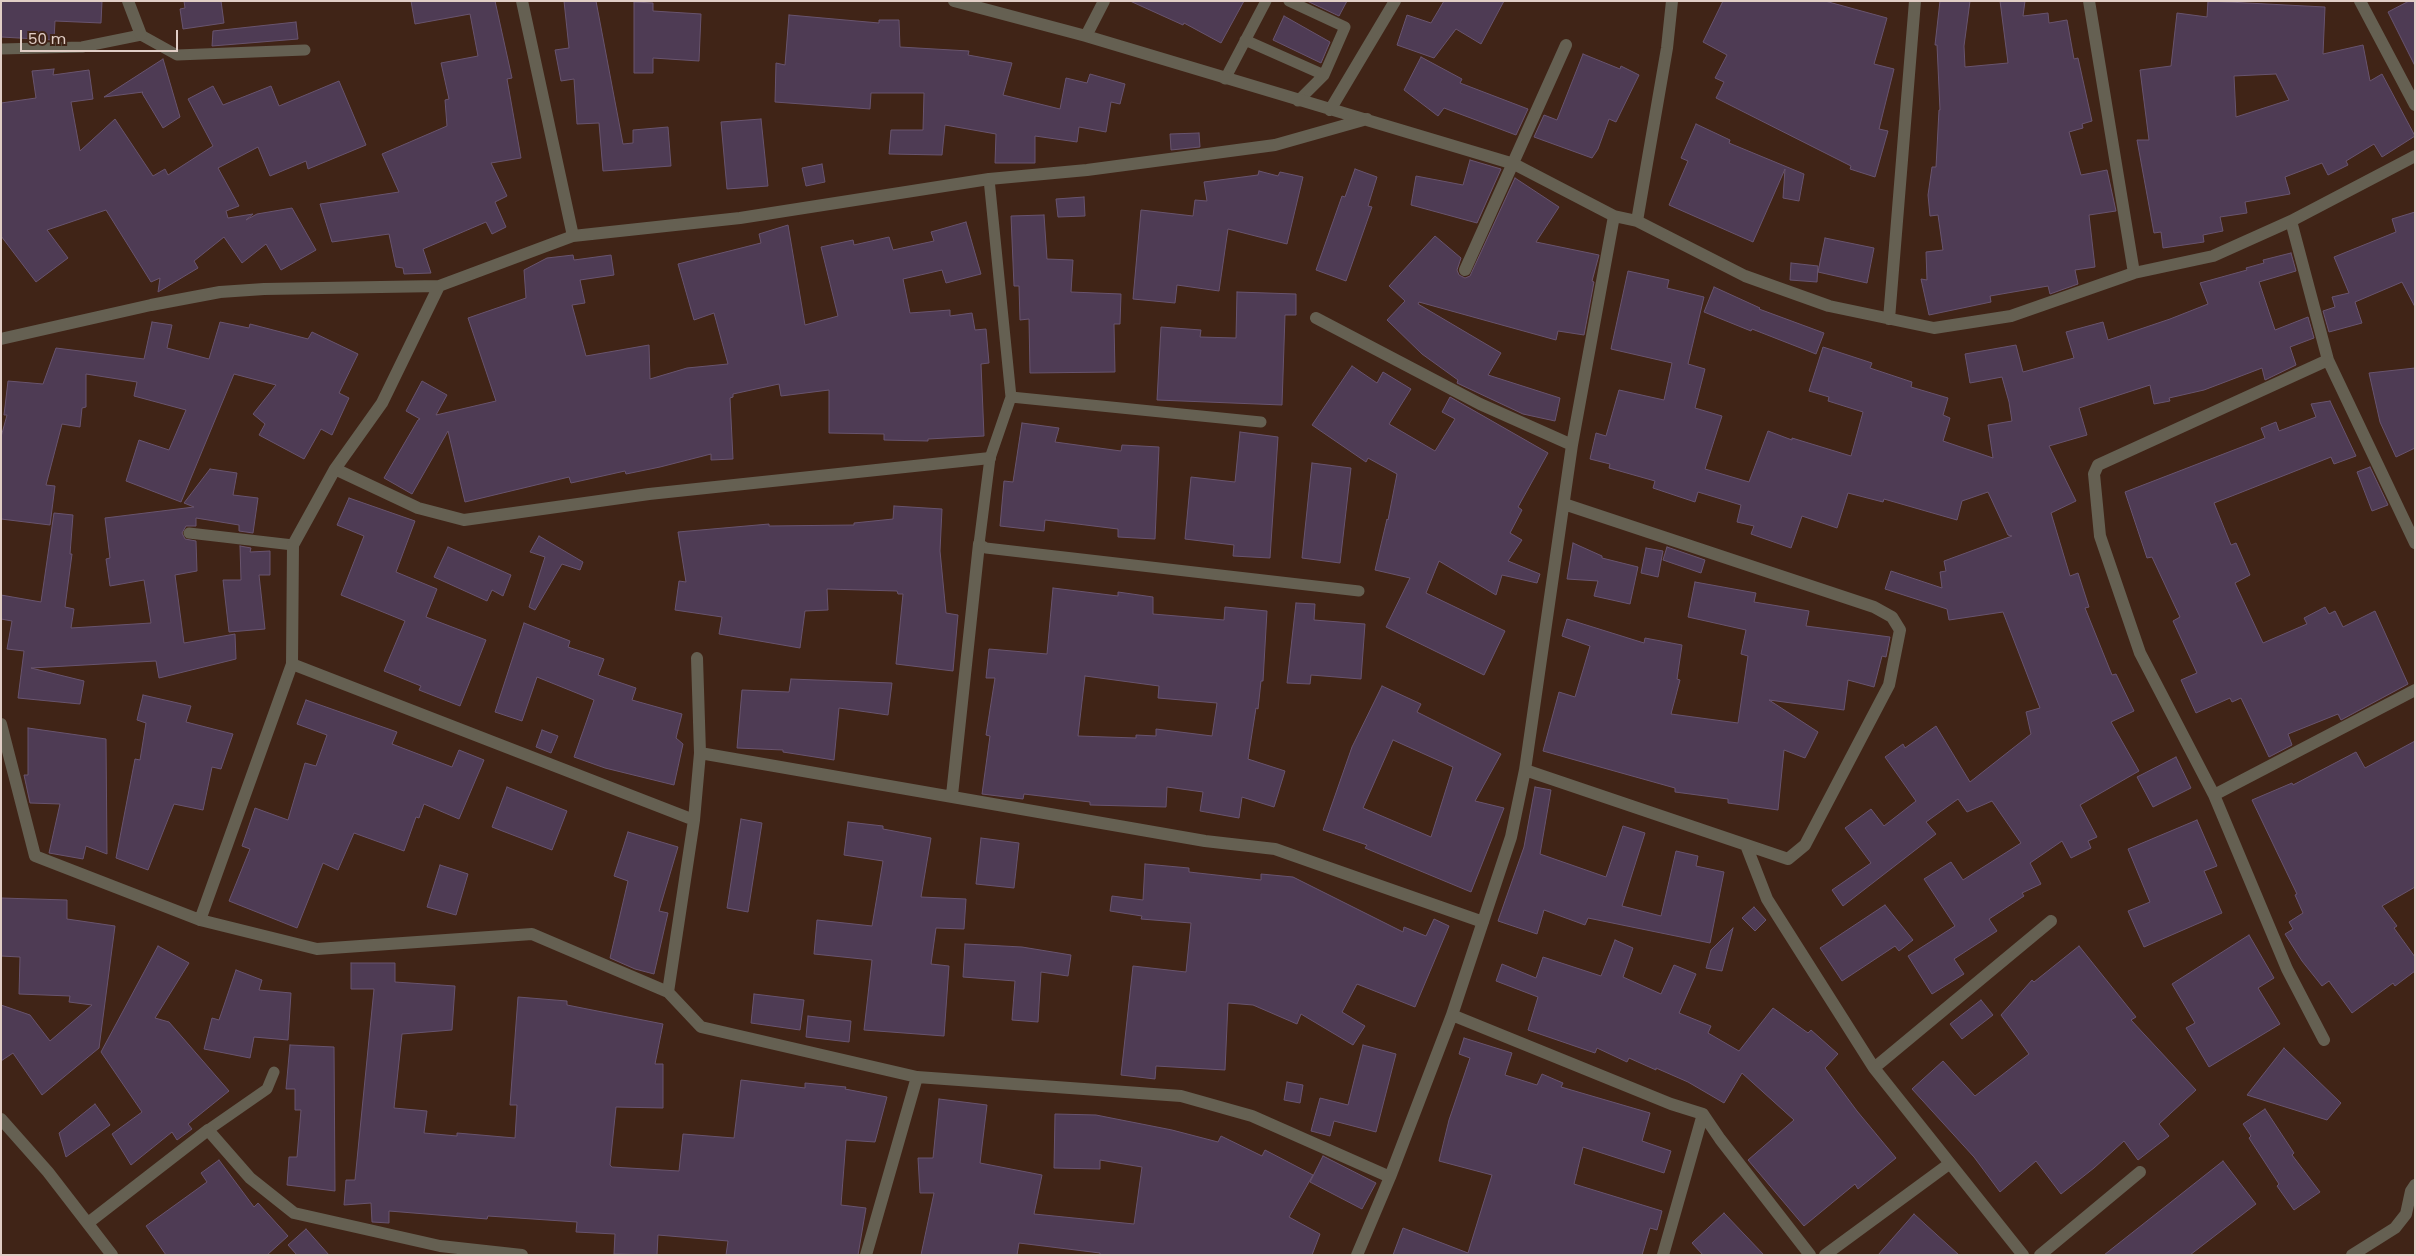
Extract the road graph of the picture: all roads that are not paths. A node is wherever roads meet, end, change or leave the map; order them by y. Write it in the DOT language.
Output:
graph roads {
  1 [pos="128,1"];
  2 [pos="522,1"];
  3 [pos="954,1"];
  4 [pos="1104,1"];
  5 [pos="1266,1"];
  6 [pos="1289,1"];
  7 [pos="1395,1"];
  8 [pos="1672,1"];
  9 [pos="1915,1"];
  10 [pos="2089,1"];
  11 [pos="2360,1"];
  12 [pos="141,35"];
  13 [pos="1086,36"];
  14 [pos="1245,40"];
  15 [pos="1566,46"];
  16 [pos="1,49"];
  17 [pos="305,50"];
  18 [pos="1324,75"];
  19 [pos="1224,79"];
  20 [pos="1298,101"];
  21 [pos="2415,105"];
  22 [pos="1330,110"];
  23 [pos="1367,118"];
  24 [pos="2415,156"];
  25 [pos="1514,164"];
  26 [pos="989,179"];
  27 [pos="1614,216"];
  28 [pos="1637,221"];
  29 [pos="2291,221"];
  30 [pos="573,236"];
  31 [pos="1465,270"];
  32 [pos="2134,273"];
  33 [pos="439,286"];
  34 [pos="1316,318"];
  35 [pos="1888,319"];
  36 [pos="1,340"];
  37 [pos="2328,360"];
  38 [pos="1010,397"];
  39 [pos="1261,422"];
  40 [pos="1572,445"];
  41 [pos="990,458"];
  42 [pos="335,469"];
  43 [pos="1564,504"];
  44 [pos="188,533"];
  45 [pos="2415,543"];
  46 [pos="979,544"];
  47 [pos="293,545"];
  48 [pos="1359,591"];
  49 [pos="697,658"];
  50 [pos="292,664"];
  51 [pos="2415,690"];
  52 [pos="1,724"];
  53 [pos="700,753"];
  54 [pos="1525,770"];
  55 [pos="952,795"];
  56 [pos="2214,795"];
  57 [pos="694,820"];
  58 [pos="1746,845"];
  59 [pos="200,920"];
  60 [pos="2051,921"];
  61 [pos="1483,922"];
  62 [pos="668,992"];
  63 [pos="1452,1016"];
  64 [pos="2324,1040"];
  65 [pos="1874,1068"];
  66 [pos="274,1072"];
  67 [pos="917,1077"];
  68 [pos="1703,1114"];
  69 [pos="1,1119"];
  70 [pos="208,1130"];
  71 [pos="1949,1164"];
  72 [pos="2140,1172"];
  73 [pos="1390,1177"];
  74 [pos="2415,1185"];
  75 [pos="88,1223"];
  76 [pos="436,1250"];
  77 [pos="112,1255"];
  78 [pos="522,1255"];
  79 [pos="866,1255"];
  80 [pos="1357,1255"];
  81 [pos="1663,1255"];
  82 [pos="1810,1255"];
  83 [pos="1825,1255"];
  84 [pos="2024,1255"];
  85 [pos="2040,1255"];
  86 [pos="2352,1255"];
  1 -- 12 [label="street"];
  2 -- 30 [label="street"];
  3 -- 13 [label="street"];
  4 -- 13 [label="street"];
  5 -- 14 [label="lane"];
  6 -- 18 [label="lane"];
  7 -- 22 [label="street"];
  8 -- 28 [label="street"];
  9 -- 35 [label="street"];
  10 -- 32 [label="street"];
  11 -- 21 [label="street"];
  12 -- 16 [label="lane"];
  12 -- 17 [label="lane"];
  13 -- 19 [label="street"];
  14 -- 18 [label="lane"];
  14 -- 19 [label="lane"];
  15 -- 25 [label="street"];
  18 -- 20 [label="lane"];
  19 -- 20 [label="street"];
  20 -- 22 [label="street"];
  22 -- 23 [label="street"];
  23 -- 25 [label="street"];
  23 -- 26 [label="street"];
  24 -- 29 [label="street"];
  25 -- 27 [label="street"];
  25 -- 31 [label="street"];
  26 -- 30 [label="street"];
  26 -- 38 [label="lane"];
  27 -- 28 [label="street"];
  27 -- 40 [label="street"];
  28 -- 35 [label="street"];
  29 -- 32 [label="street"];
  29 -- 37 [label="street"];
  30 -- 33 [label="street"];
  32 -- 35 [label="street"];
  33 -- 36 [label="street"];
  33 -- 42 [label="street"];
  34 -- 40 [label="street"];
  37 -- 45 [label="street"];
  37 -- 56 [label="street"];
  38 -- 39 [label="lane"];
  38 -- 41 [label="lane"];
  40 -- 43 [label="street"];
  41 -- 42 [label="street"];
  41 -- 46 [label="lane"];
  42 -- 47 [label="street"];
  43 -- 54 [label="street"];
  43 -- 58 [label="street"];
  44 -- 47 [label="lane"];
  46 -- 48 [label="lane"];
  46 -- 55 [label="street"];
  47 -- 50 [label="street"];
  49 -- 53 [label="street"];
  50 -- 57 [label="street"];
  50 -- 59 [label="street"];
  51 -- 56 [label="street"];
  52 -- 59 [label="street"];
  53 -- 55 [label="street"];
  53 -- 57 [label="street"];
  54 -- 58 [label="street"];
  54 -- 61 [label="street"];
  55 -- 61 [label="street"];
  56 -- 64 [label="street"];
  57 -- 62 [label="street"];
  58 -- 65 [label="street"];
  59 -- 62 [label="street"];
  60 -- 65 [label="street"];
  61 -- 63 [label="street"];
  62 -- 67 [label="street"];
  63 -- 68 [label="street"];
  63 -- 73 [label="street"];
  65 -- 71 [label="street"];
  66 -- 70 [label="lane"];
  67 -- 73 [label="street"];
  67 -- 79 [label="street"];
  68 -- 81 [label="street"];
  68 -- 82 [label="street"];
  69 -- 75 [label="street"];
  70 -- 75 [label="street"];
  70 -- 76 [label="street"];
  71 -- 83 [label="street"];
  71 -- 84 [label="street"];
  72 -- 85 [label="street"];
  73 -- 80 [label="street"];
  74 -- 86 [label="street"];
  75 -- 77 [label="street"];
  76 -- 78 [label="street"];
}
